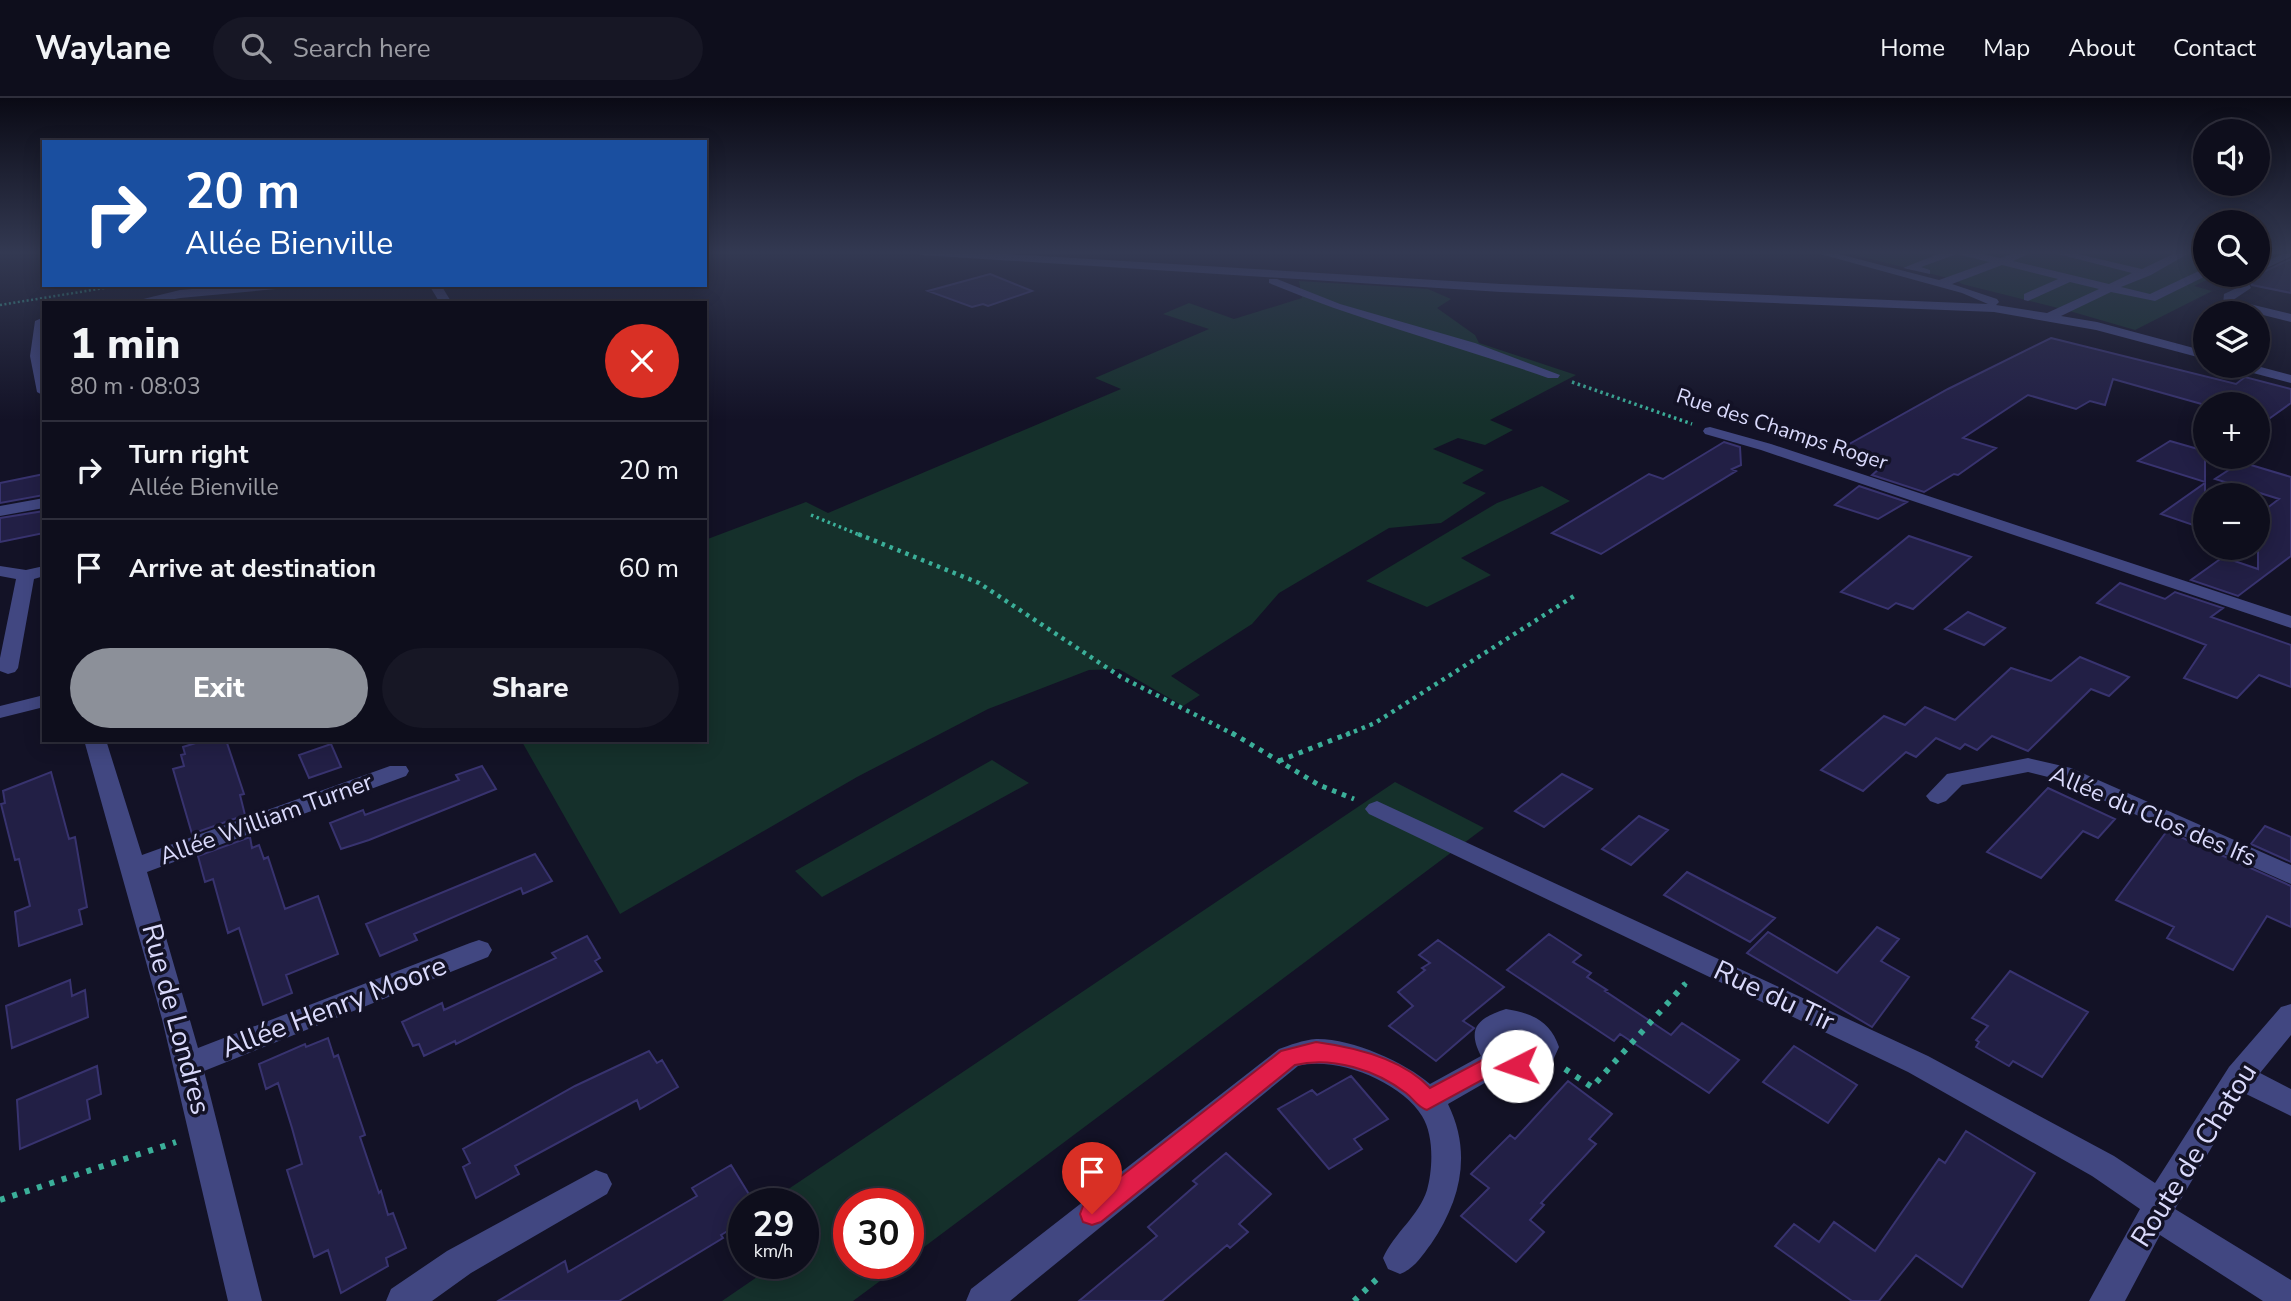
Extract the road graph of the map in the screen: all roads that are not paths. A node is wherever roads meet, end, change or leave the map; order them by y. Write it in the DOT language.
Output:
graph roads {
  1 [pos="1340,308"];
  2 [pos="1995,308"];
  3 [pos="2068,308"];
  4 [pos="2252,308"];
  5 [pos="2051,316"];
  6 [pos="2291,318"];
  7 [pos="42,321"];
  8 [pos="2193,352"];
  9 [pos="2270,373"];
  10 [pos="1553,375"];
  11 [pos="2291,379"];
  12 [pos="42,387"];
  13 [pos="1710,430"];
  14 [pos="42,503"];
  15 [pos="0,511"];
  16 [pos="0,571"];
  17 [pos="35,573"];
  18 [pos="2291,622"];
  19 [pos="8,668"];
  20 [pos="42,702"];
  21 [pos="0,712"];
  22 [pos="96,742"];
  23 [pos="398,771"];
  24 [pos="1938,796"];
  25 [pos="1377,809"];
  26 [pos="134,867"];
  27 [pos="2291,875"];
  28 [pos="480,950"];
  29 [pos="2291,1015"];
  30 [pos="1501,1059"];
  31 [pos="189,1063"];
  32 [pos="2239,1076"];
  33 [pos="1427,1101"];
  34 [pos="2291,1103"];
  35 [pos="596,1184"];
  36 [pos="2157,1209"];
  37 [pos="1401,1258"];
  38 [pos="2291,1299"];
  39 [pos="245,1301"];
  40 [pos="403,1301"];
  41 [pos="983,1301"];
  42 [pos="2106,1301"];
  1 -- 10 [label="street"];
  2 -- 5 [label="street"];
  3 -- 5 [label="street"];
  4 -- 6 [label="street"];
  5 -- 8 [label="street"];
  7 -- 12 [label="street"];
  9 -- 11 [label="street"];
  13 -- 18 [label="street, Rue des Champs Roger"];
  14 -- 15 [label="street"];
  16 -- 17 [label="street"];
  17 -- 19 [label="street"];
  20 -- 21 [label="street"];
  22 -- 26 [label="street, Rue de Londres"];
  23 -- 26 [label="street, Allée William Turner"];
  24 -- 27 [label="street, Allée du Clos des Ifs"];
  25 -- 36 [label="street, Rue du Tir"];
  26 -- 31 [label="street, Rue de Londres"];
  28 -- 31 [label="street, Allée Henry Moore"];
  29 -- 32 [label="street, Route de Chatou"];
  30 -- 30 [label="street"];
  30 -- 33 [label="street"];
  31 -- 39 [label="street, Rue de Londres"];
  32 -- 34 [label="street"];
  32 -- 36 [label="street, Route de Chatou"];
  33 -- 37 [label="street"];
  33 -- 41 [label="street"];
  35 -- 40 [label="street"];
  36 -- 38 [label="street, Rue du Tir"];
  36 -- 42 [label="street, Route de Chatou"];
}
